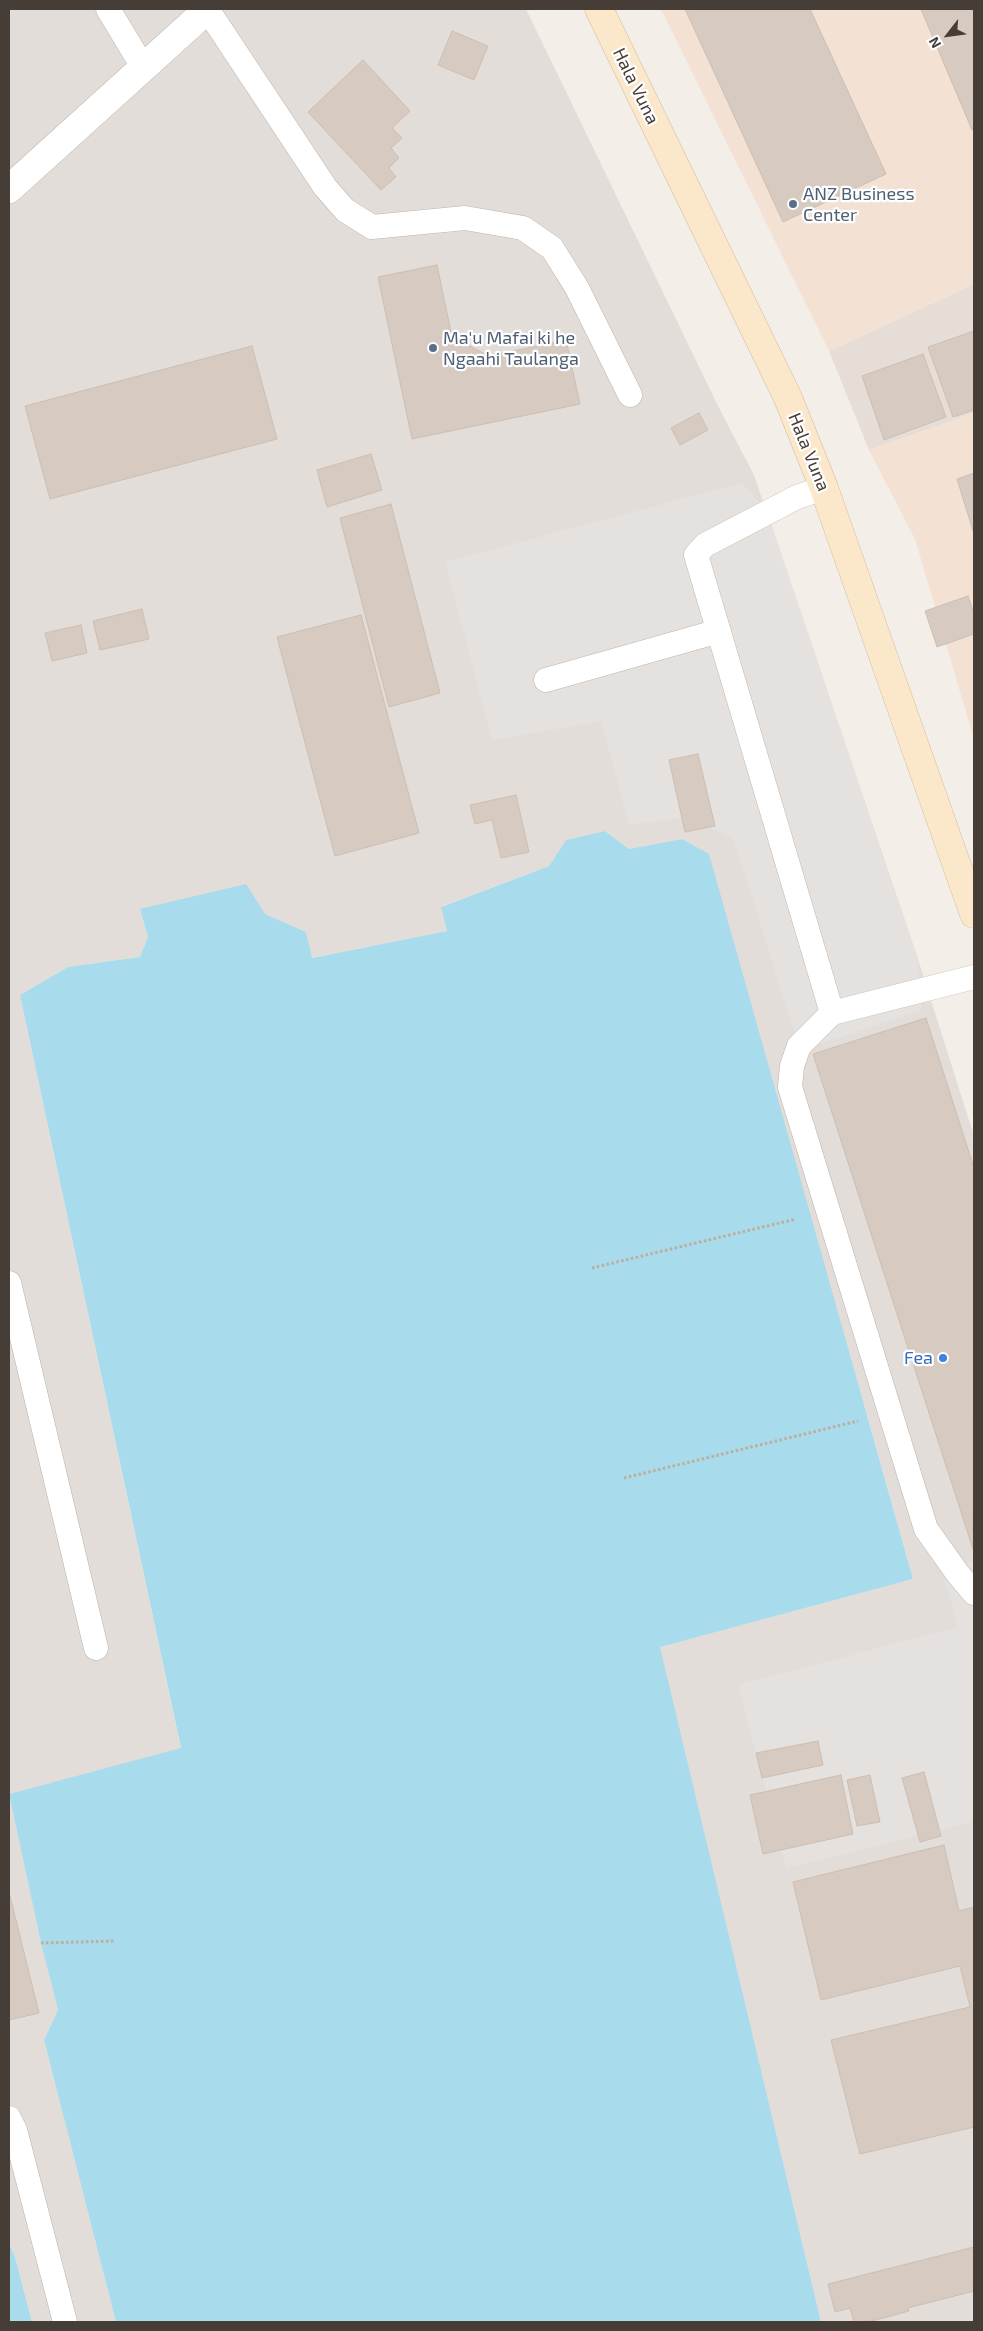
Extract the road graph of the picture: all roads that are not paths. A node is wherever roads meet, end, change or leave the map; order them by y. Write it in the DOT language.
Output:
graph roads {
  1 [pos="108,9"];
  2 [pos="207,9"];
  3 [pos="599,9"];
  4 [pos="143,66"];
  5 [pos="9,189"];
  6 [pos="630,395"];
  7 [pos="824,488"];
  8 [pos="719,631"];
  9 [pos="546,680"];
  10 [pos="974,914"];
  11 [pos="974,977"];
  12 [pos="832,1013"];
  13 [pos="9,1284"];
  14 [pos="974,1593"];
  15 [pos="96,1648"];
  16 [pos="9,2118"];
  17 [pos="65,2322"];
  1 -- 4 [label="lane"];
  2 -- 4 [label="street"];
  2 -- 6 [label="lane"];
  3 -- 7 [label="main road, Hala Vuna"];
  4 -- 5 [label="street"];
  7 -- 8 [label="lane"];
  7 -- 10 [label="main road, Hala Vuna"];
  8 -- 9 [label="lane"];
  8 -- 12 [label="lane"];
  11 -- 12 [label="lane"];
  12 -- 14 [label="lane"];
  13 -- 15 [label="lane"];
  16 -- 17 [label="lane"];
}
